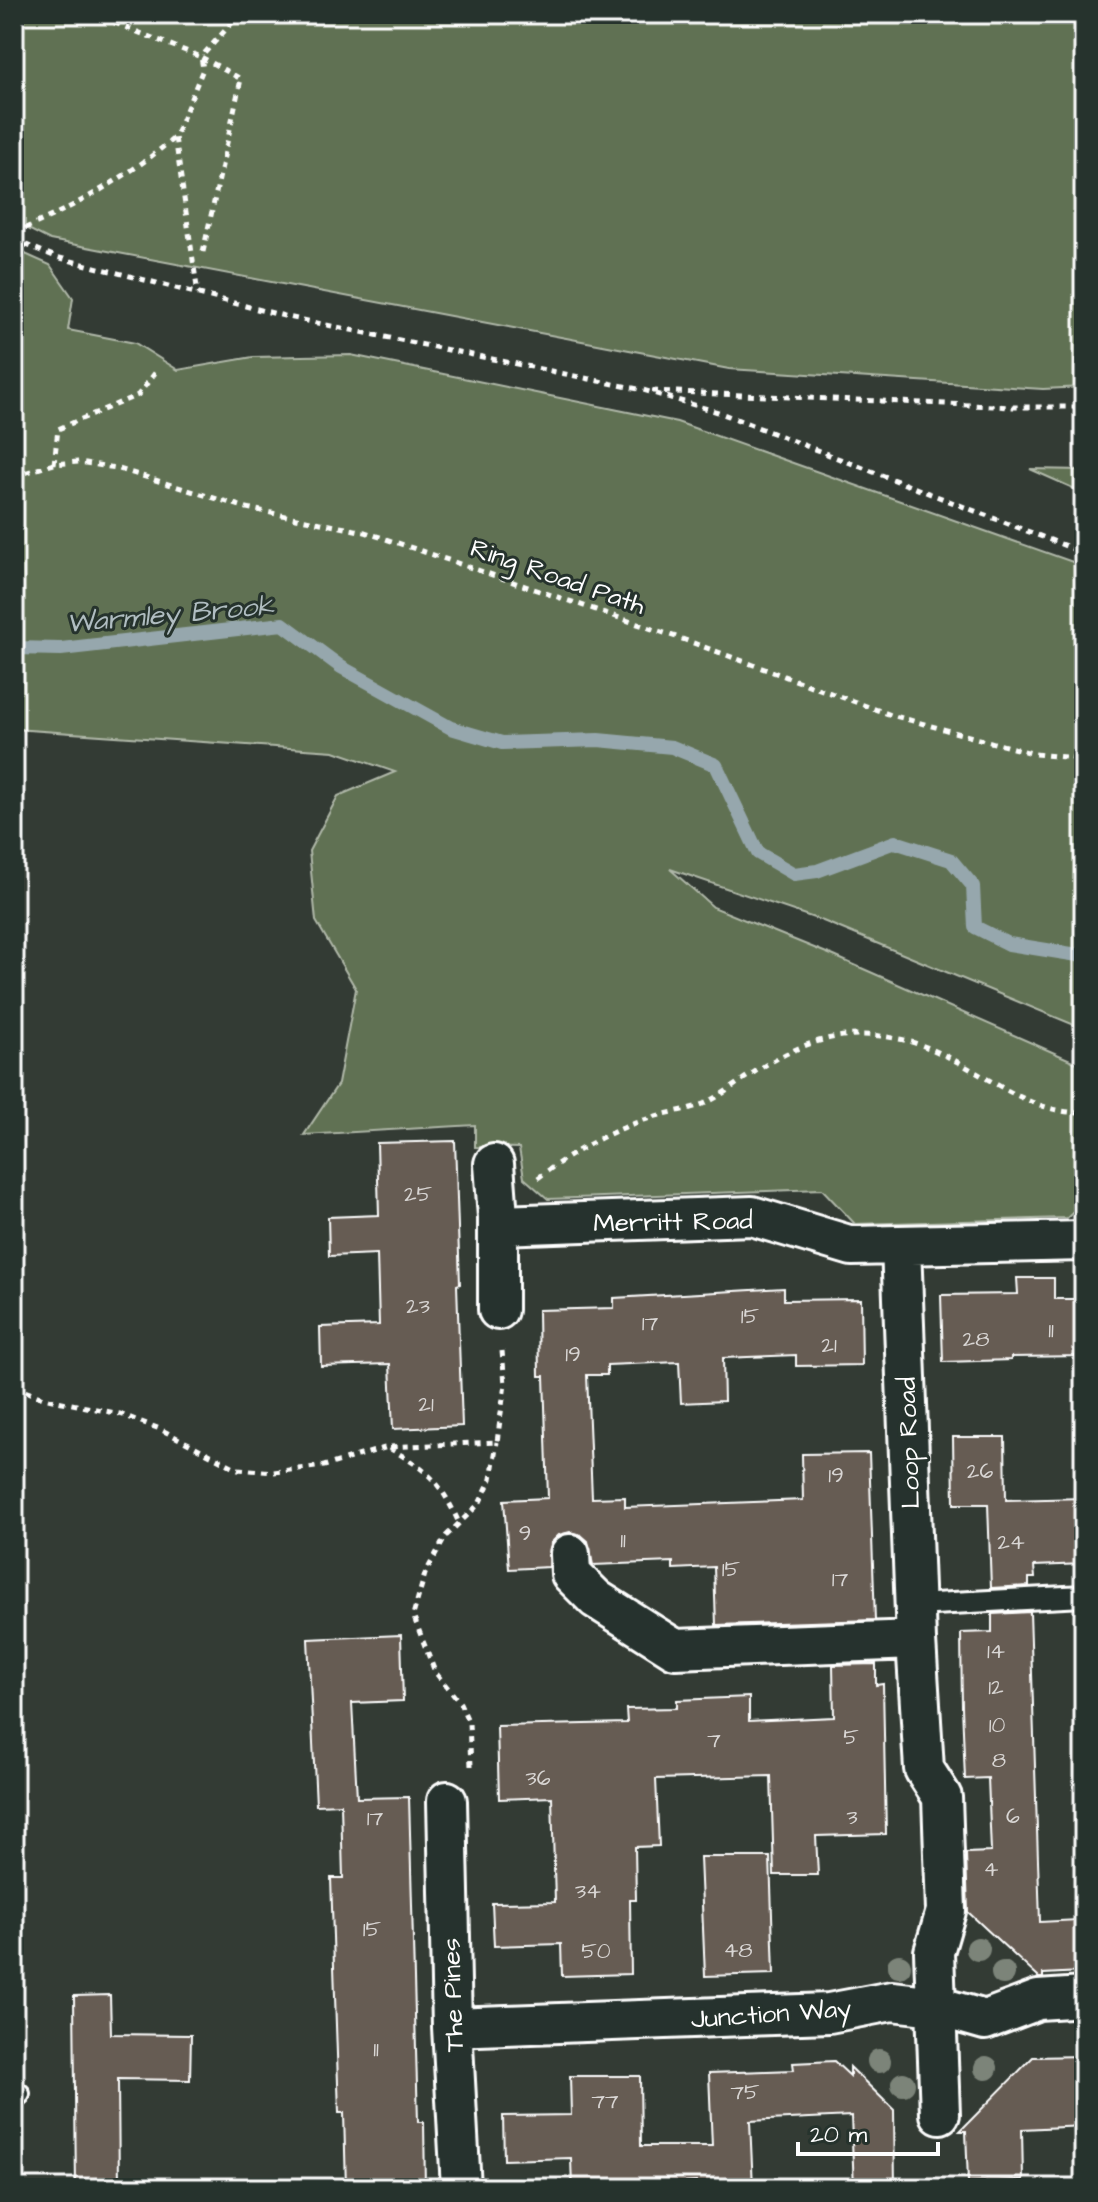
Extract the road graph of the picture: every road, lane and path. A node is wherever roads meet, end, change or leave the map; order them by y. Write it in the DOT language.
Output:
graph roads {
  1 [pos="92,14"];
  2 [pos="240,14"];
  3 [pos="201,57"];
  4 [pos="175,137"];
  5 [pos="14,233"];
  6 [pos="14,240"];
  7 [pos="203,252"];
  8 [pos="198,294"];
  9 [pos="158,369"];
  10 [pos="643,390"];
  11 [pos="1084,407"];
  12 [pos="54,464"];
  13 [pos="14,476"];
  14 [pos="1084,553"];
  15 [pos="1084,759"];
  16 [pos="1084,1113"];
  17 [pos="494,1164"];
  18 [pos="498,1221"];
  19 [pos="1084,1241"];
  20 [pos="901,1246"];
  21 [pos="498,1310"];
  22 [pos="14,1387"];
  23 [pos="497,1442"];
  24 [pos="388,1447"];
  25 [pos="459,1523"];
  26 [pos="570,1554"];
  27 [pos="1084,1596"];
  28 [pos="915,1622"];
  29 [pos="471,1767"];
  30 [pos="447,1801"];
  31 [pos="1084,1997"];
  32 [pos="936,2006"];
  33 [pos="452,2027"];
  34 [pos="940,2114"];
  35 [pos="461,2188"];
  1 -- 3 [label="path"];
  2 -- 3 [label="path"];
  3 -- 4 [label="path"];
  3 -- 7 [label="path"];
  4 -- 5 [label="path"];
  4 -- 8 [label="path"];
  6 -- 8 [label="path"];
  8 -- 10 [label="path"];
  9 -- 12 [label="path"];
  10 -- 11 [label="path"];
  10 -- 14 [label="path"];
  12 -- 13 [label="path, Ring Road Path"];
  12 -- 15 [label="path, Ring Road Path"];
  16 -- 18 [label="path"];
  17 -- 18 [label="street"];
  18 -- 20 [label="street, Merritt Road"];
  18 -- 21 [label="street"];
  19 -- 20 [label="street, Merritt Road"];
  20 -- 28 [label="street, Loop Road"];
  21 -- 23 [label="path"];
  22 -- 24 [label="path"];
  23 -- 24 [label="path"];
  23 -- 25 [label="path"];
  24 -- 25 [label="path"];
  25 -- 29 [label="path"];
  26 -- 28 [label="street"];
  27 -- 28 [label="lane"];
  28 -- 32 [label="street, Loop Road"];
  30 -- 33 [label="street, The Pines"];
  31 -- 32 [label="street, Junction Way"];
  32 -- 33 [label="street, Junction Way"];
  32 -- 34 [label="street, Loop Road"];
  33 -- 35 [label="street, The Pines"];
}
